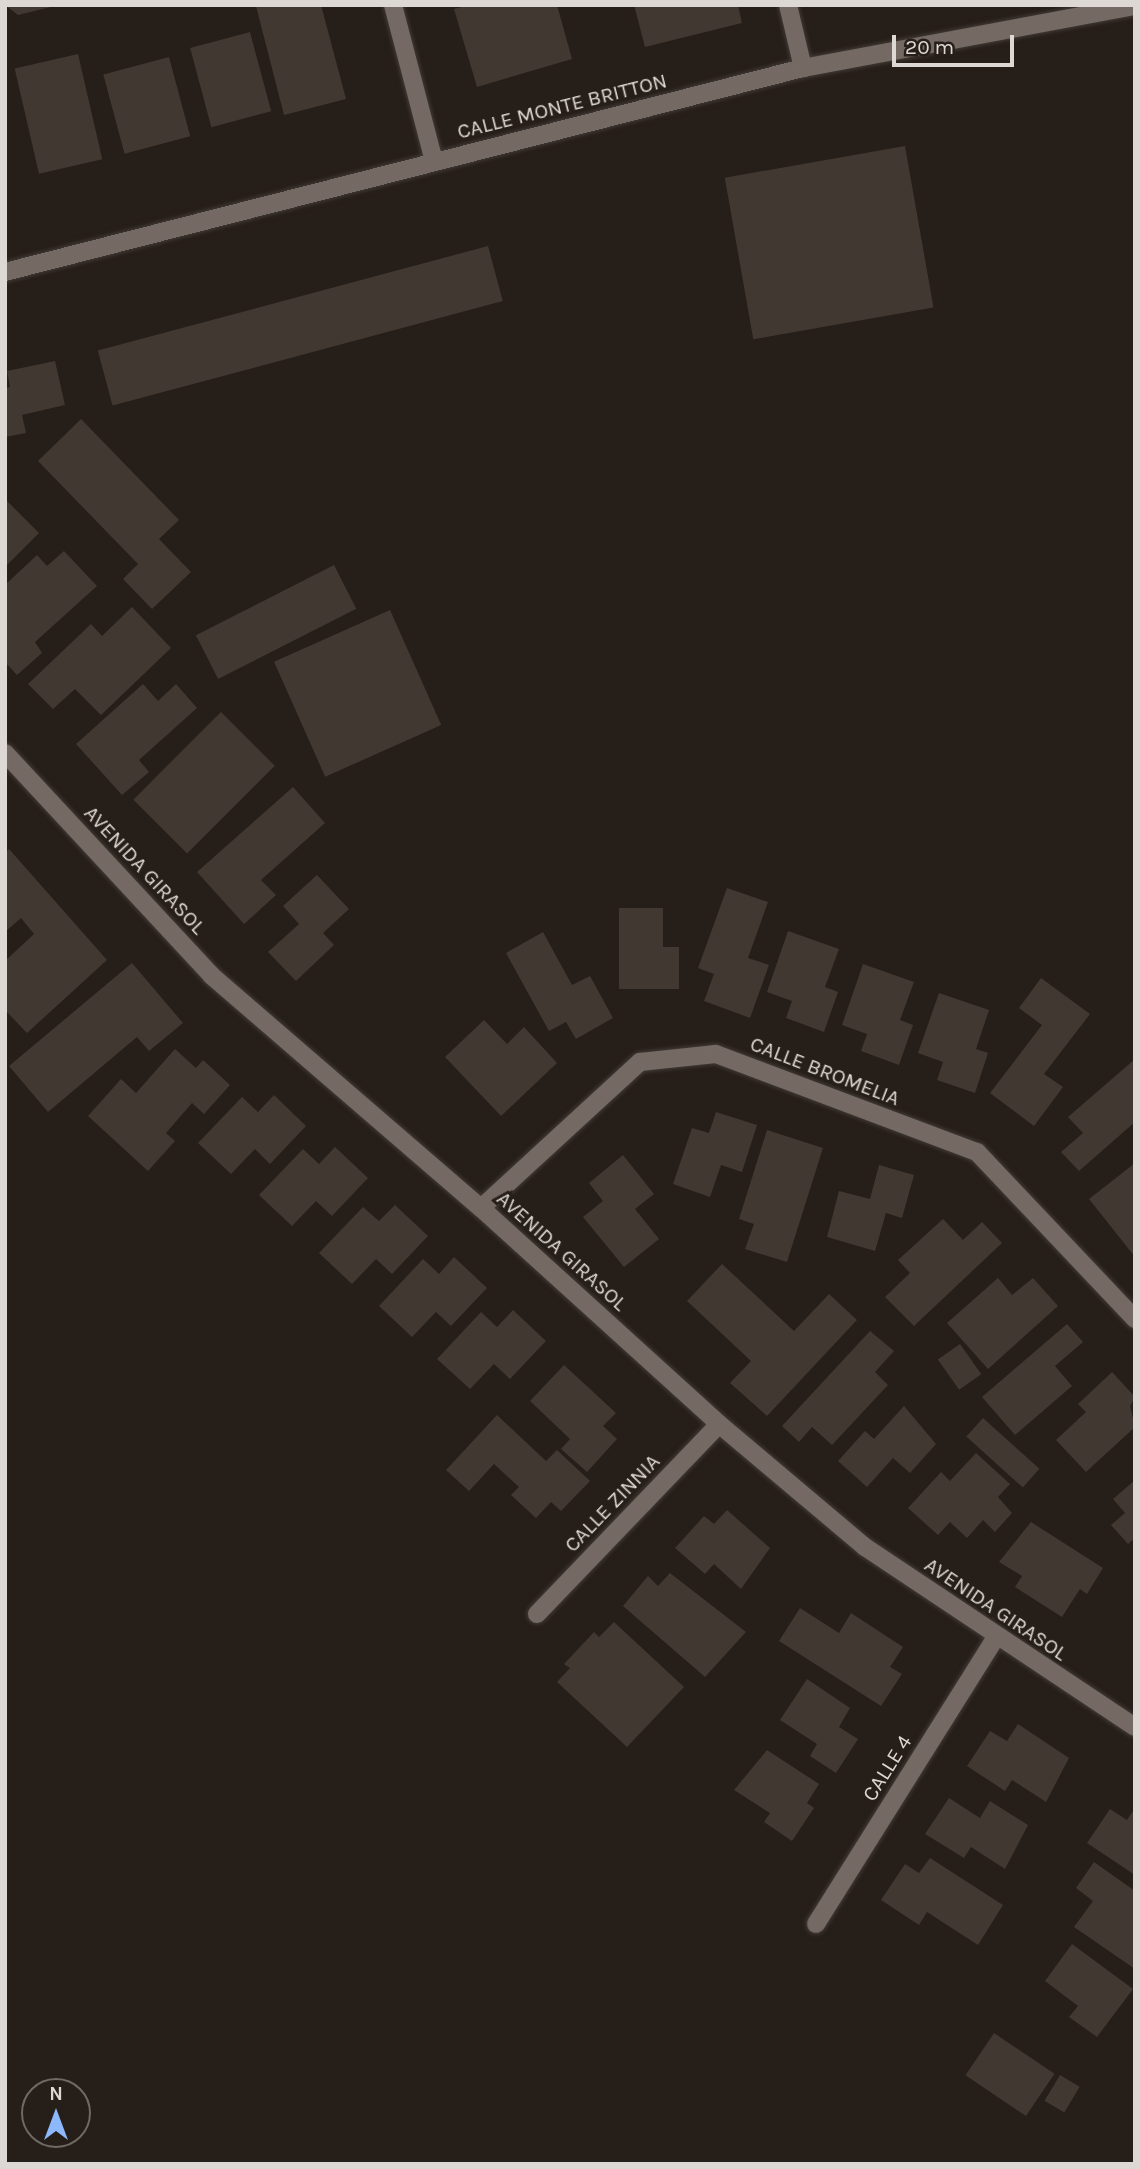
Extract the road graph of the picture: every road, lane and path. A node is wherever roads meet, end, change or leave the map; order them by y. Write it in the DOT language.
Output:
graph roads {
  1 [pos="393,5"];
  2 [pos="788,5"];
  3 [pos="1135,6"];
  4 [pos="803,68"];
  5 [pos="434,162"];
  6 [pos="5,272"];
  7 [pos="5,752"];
  8 [pos="481,1208"];
  9 [pos="1135,1319"];
  10 [pos="719,1424"];
  11 [pos="537,1614"];
  12 [pos="996,1637"];
  13 [pos="1135,1727"];
  14 [pos="816,1924"];
  1 -- 5 [label="street"];
  2 -- 4 [label="street"];
  3 -- 4 [label="street, CALLE MONTE BRITTON"];
  4 -- 5 [label="street, CALLE MONTE BRITTON"];
  5 -- 6 [label="street, CALLE MONTE BRITTON"];
  7 -- 8 [label="street, AVENIDA GIRASOL"];
  8 -- 9 [label="street, CALLE BROMELIA"];
  8 -- 10 [label="street, AVENIDA GIRASOL"];
  10 -- 11 [label="street, CALLE ZINNIA"];
  10 -- 12 [label="street, AVENIDA GIRASOL"];
  12 -- 13 [label="street, AVENIDA GIRASOL"];
  12 -- 14 [label="street, CALLE 4"];
}
